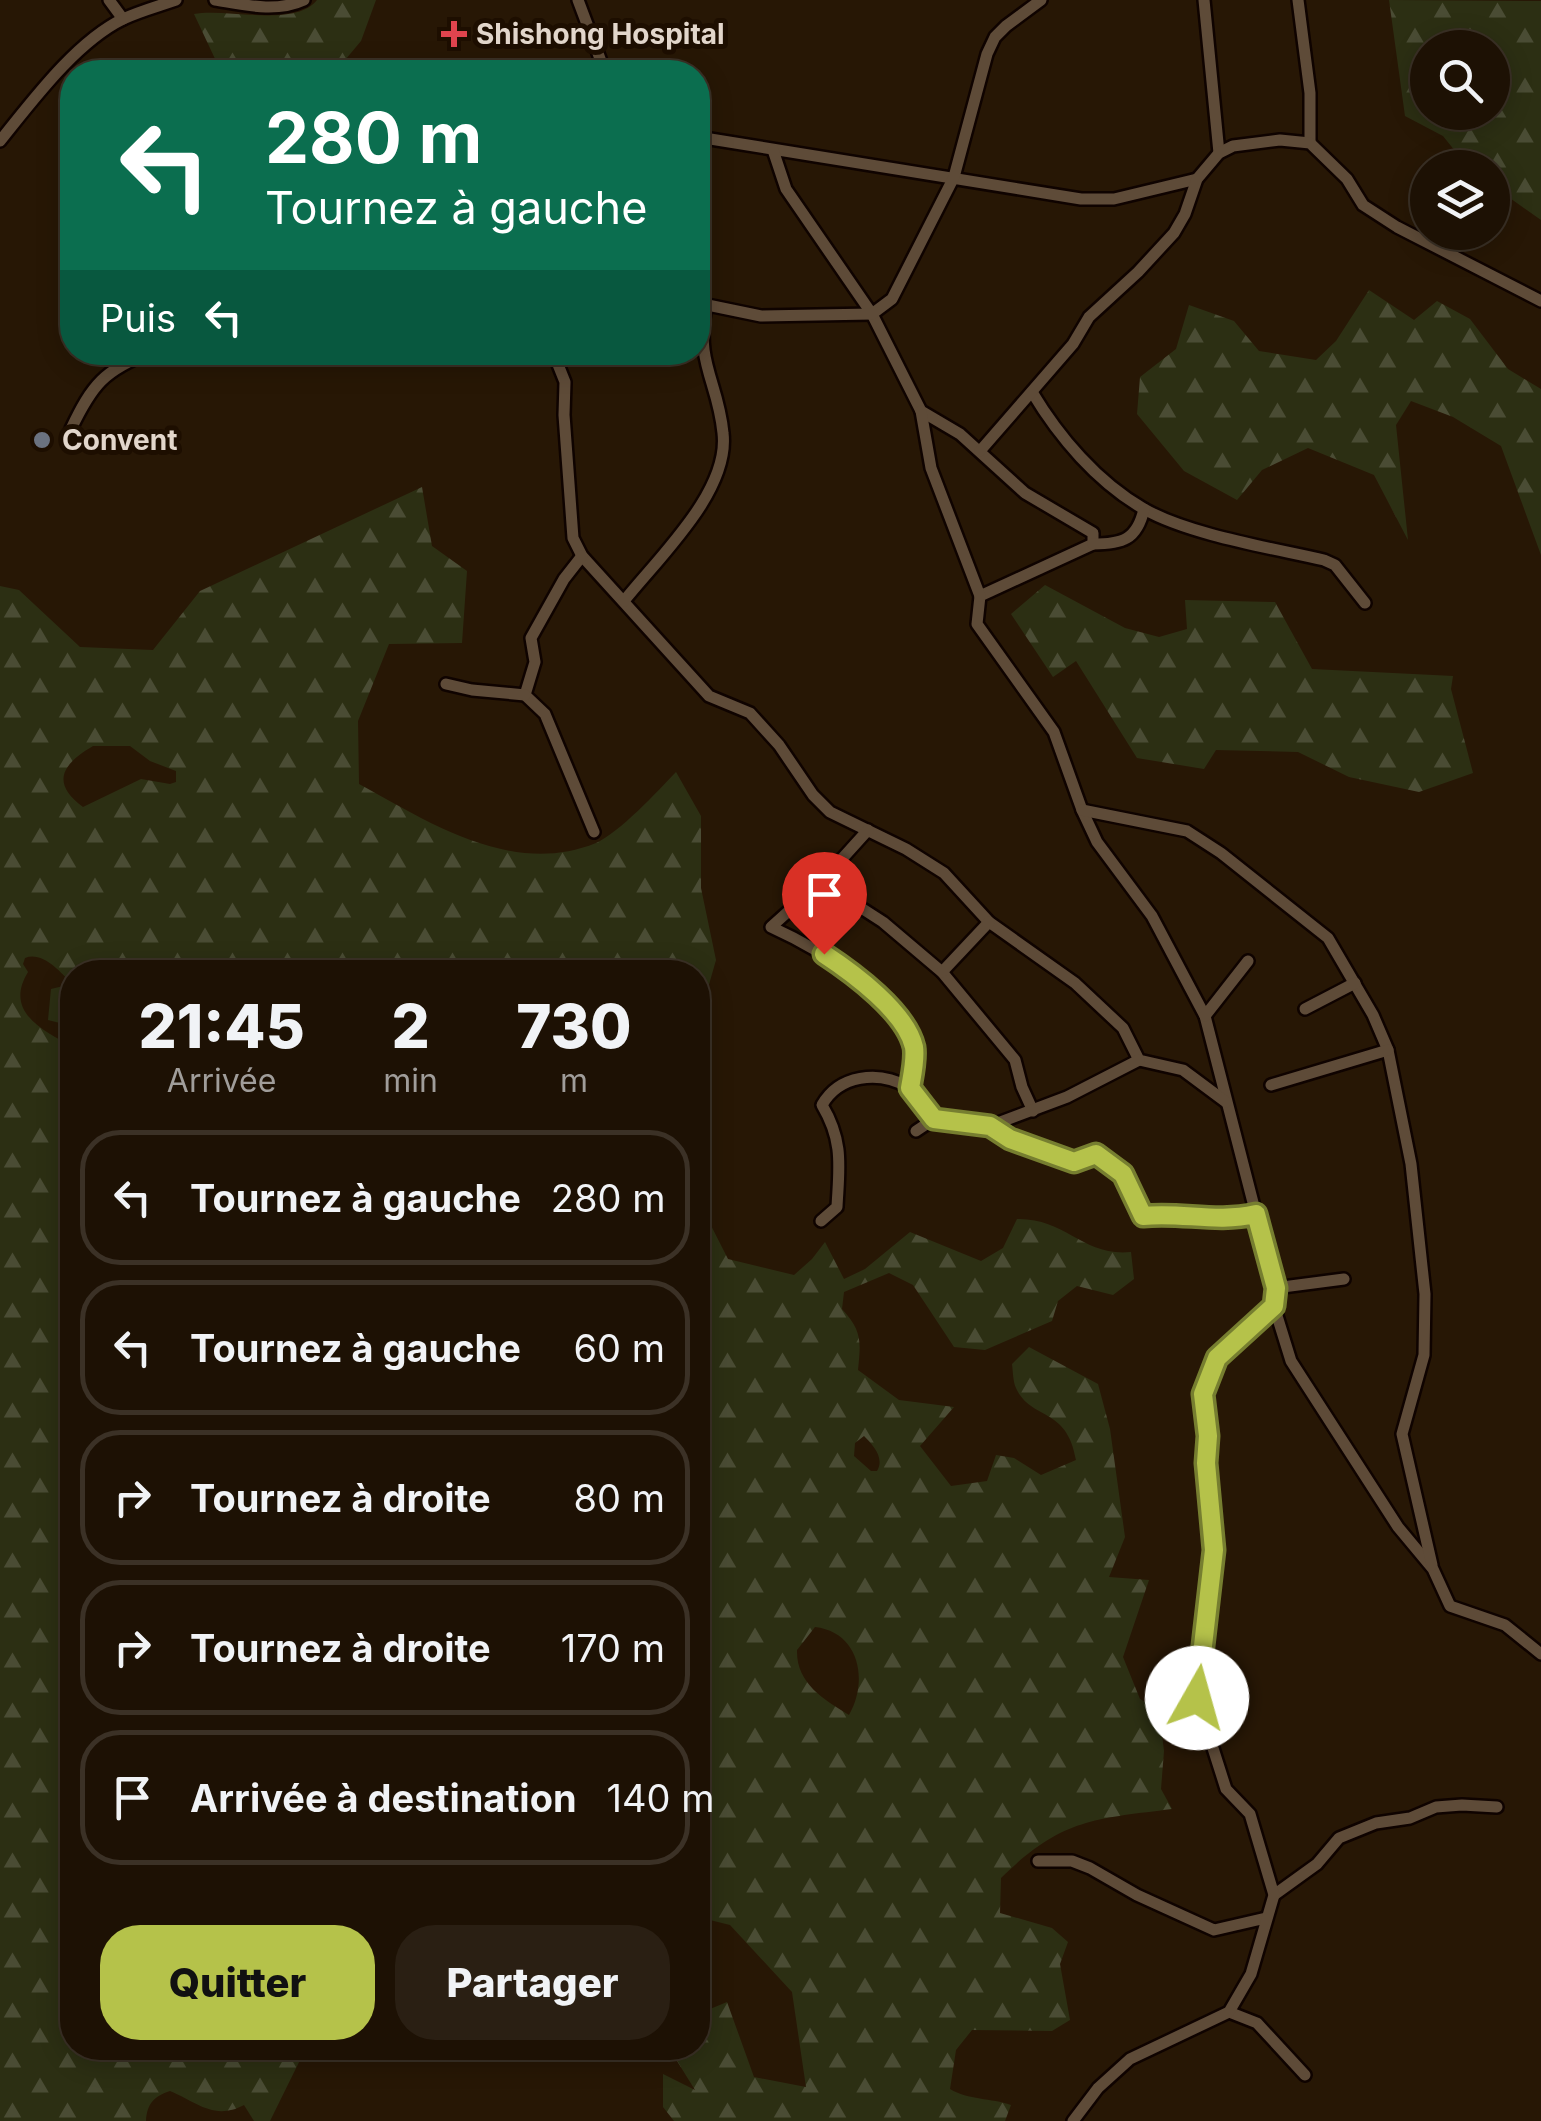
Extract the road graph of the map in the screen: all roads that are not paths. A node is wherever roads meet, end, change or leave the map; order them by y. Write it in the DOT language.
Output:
graph roads {
  1 [pos="109,0"];
  2 [pos="176,0"];
  3 [pos="215,0"];
  4 [pos="304,0"];
  5 [pos="578,0"];
  6 [pos="1041,0"];
  7 [pos="1204,0"];
  8 [pos="1298,0"];
  9 [pos="122,19"];
  10 [pos="72,60"];
  11 [pos="600,60"];
  12 [pos="60,70"];
  13 [pos="710,139"];
  14 [pos="0,140"];
  15 [pos="1310,144"];
  16 [pos="774,150"];
  17 [pos="1218,153"];
  18 [pos="954,177"];
  19 [pos="1197,179"];
  20 [pos="1541,301"];
  21 [pos="710,306"];
  22 [pos="872,314"];
  23 [pos="123,365"];
  24 [pos="559,365"];
  25 [pos="705,365"];
  26 [pos="1032,392"];
  27 [pos="921,411"];
  28 [pos="72,429"];
  29 [pos="980,451"];
  30 [pos="1144,509"];
  31 [pos="1093,544"];
  32 [pos="582,556"];
  33 [pos="980,596"];
  34 [pos="624,601"];
  35 [pos="1365,603"];
  36 [pos="446,684"];
  37 [pos="525,695"];
  38 [pos="1082,810"];
  39 [pos="868,830"];
  40 [pos="594,832"];
  41 [pos="821,882"];
  42 [pos="988,922"];
  43 [pos="1248,961"];
  44 [pos="942,972"];
  45 [pos="1356,983"];
  46 [pos="1304,1008"];
  47 [pos="1204,1016"];
  48 [pos="1388,1050"];
  49 [pos="1139,1060"];
  50 [pos="1272,1084"];
  51 [pos="910,1088"];
  52 [pos="1226,1102"];
  53 [pos="1033,1110"];
  54 [pos="934,1119"];
  55 [pos="990,1126"];
  56 [pos="916,1131"];
  57 [pos="1256,1214"];
  58 [pos="821,1221"];
  59 [pos="1344,1279"];
  60 [pos="1276,1288"];
  61 [pos="1274,1306"];
  62 [pos="1433,1568"];
  63 [pos="1541,1654"];
  64 [pos="1497,1808"];
  65 [pos="1038,1861"];
  66 [pos="1274,1895"];
  67 [pos="1266,1918"];
  68 [pos="1229,2012"];
  69 [pos="1305,2075"];
  70 [pos="1073,2121"];
  1 -- 9 [label="street"];
  2 -- 9 [label="street"];
  3 -- 4 [label="street"];
  5 -- 11 [label="street"];
  6 -- 18 [label="street"];
  7 -- 17 [label="street"];
  8 -- 15 [label="street"];
  9 -- 10 [label="street"];
  12 -- 14 [label="street"];
  13 -- 16 [label="street"];
  15 -- 17 [label="street"];
  15 -- 20 [label="street"];
  16 -- 18 [label="street"];
  16 -- 22 [label="street"];
  17 -- 19 [label="street"];
  18 -- 19 [label="street"];
  18 -- 22 [label="street"];
  19 -- 26 [label="street"];
  21 -- 22 [label="street"];
  22 -- 27 [label="street"];
  23 -- 28 [label="street"];
  24 -- 32 [label="street"];
  25 -- 34 [label="street"];
  26 -- 29 [label="street"];
  26 -- 30 [label="street"];
  27 -- 29 [label="street"];
  27 -- 33 [label="street"];
  29 -- 31 [label="street"];
  30 -- 31 [label="street"];
  30 -- 35 [label="street"];
  31 -- 33 [label="street"];
  32 -- 34 [label="street"];
  32 -- 37 [label="street"];
  33 -- 38 [label="street"];
  34 -- 39 [label="street"];
  36 -- 37 [label="street"];
  37 -- 40 [label="street"];
  38 -- 45 [label="street"];
  38 -- 47 [label="street"];
  39 -- 41 [label="street"];
  39 -- 42 [label="street"];
  41 -- 44 [label="street"];
  41 -- 51 [label="street"];
  42 -- 44 [label="street"];
  42 -- 49 [label="street"];
  43 -- 47 [label="street"];
  44 -- 53 [label="street"];
  45 -- 46 [label="street"];
  45 -- 48 [label="street"];
  47 -- 52 [label="street"];
  48 -- 50 [label="street"];
  48 -- 62 [label="street"];
  49 -- 52 [label="street"];
  49 -- 53 [label="street"];
  51 -- 54 [label="street"];
  51 -- 58 [label="street"];
  52 -- 57 [label="street"];
  53 -- 55 [label="street"];
  54 -- 55 [label="street"];
  54 -- 56 [label="street"];
  55 -- 57 [label="street"];
  57 -- 60 [label="street"];
  59 -- 60 [label="street"];
  60 -- 61 [label="street"];
  61 -- 62 [label="street"];
  61 -- 66 [label="street"];
  62 -- 63 [label="street"];
  64 -- 66 [label="street"];
  65 -- 67 [label="street"];
  66 -- 67 [label="street"];
  67 -- 68 [label="street"];
  68 -- 69 [label="street"];
  68 -- 70 [label="street"];
}
